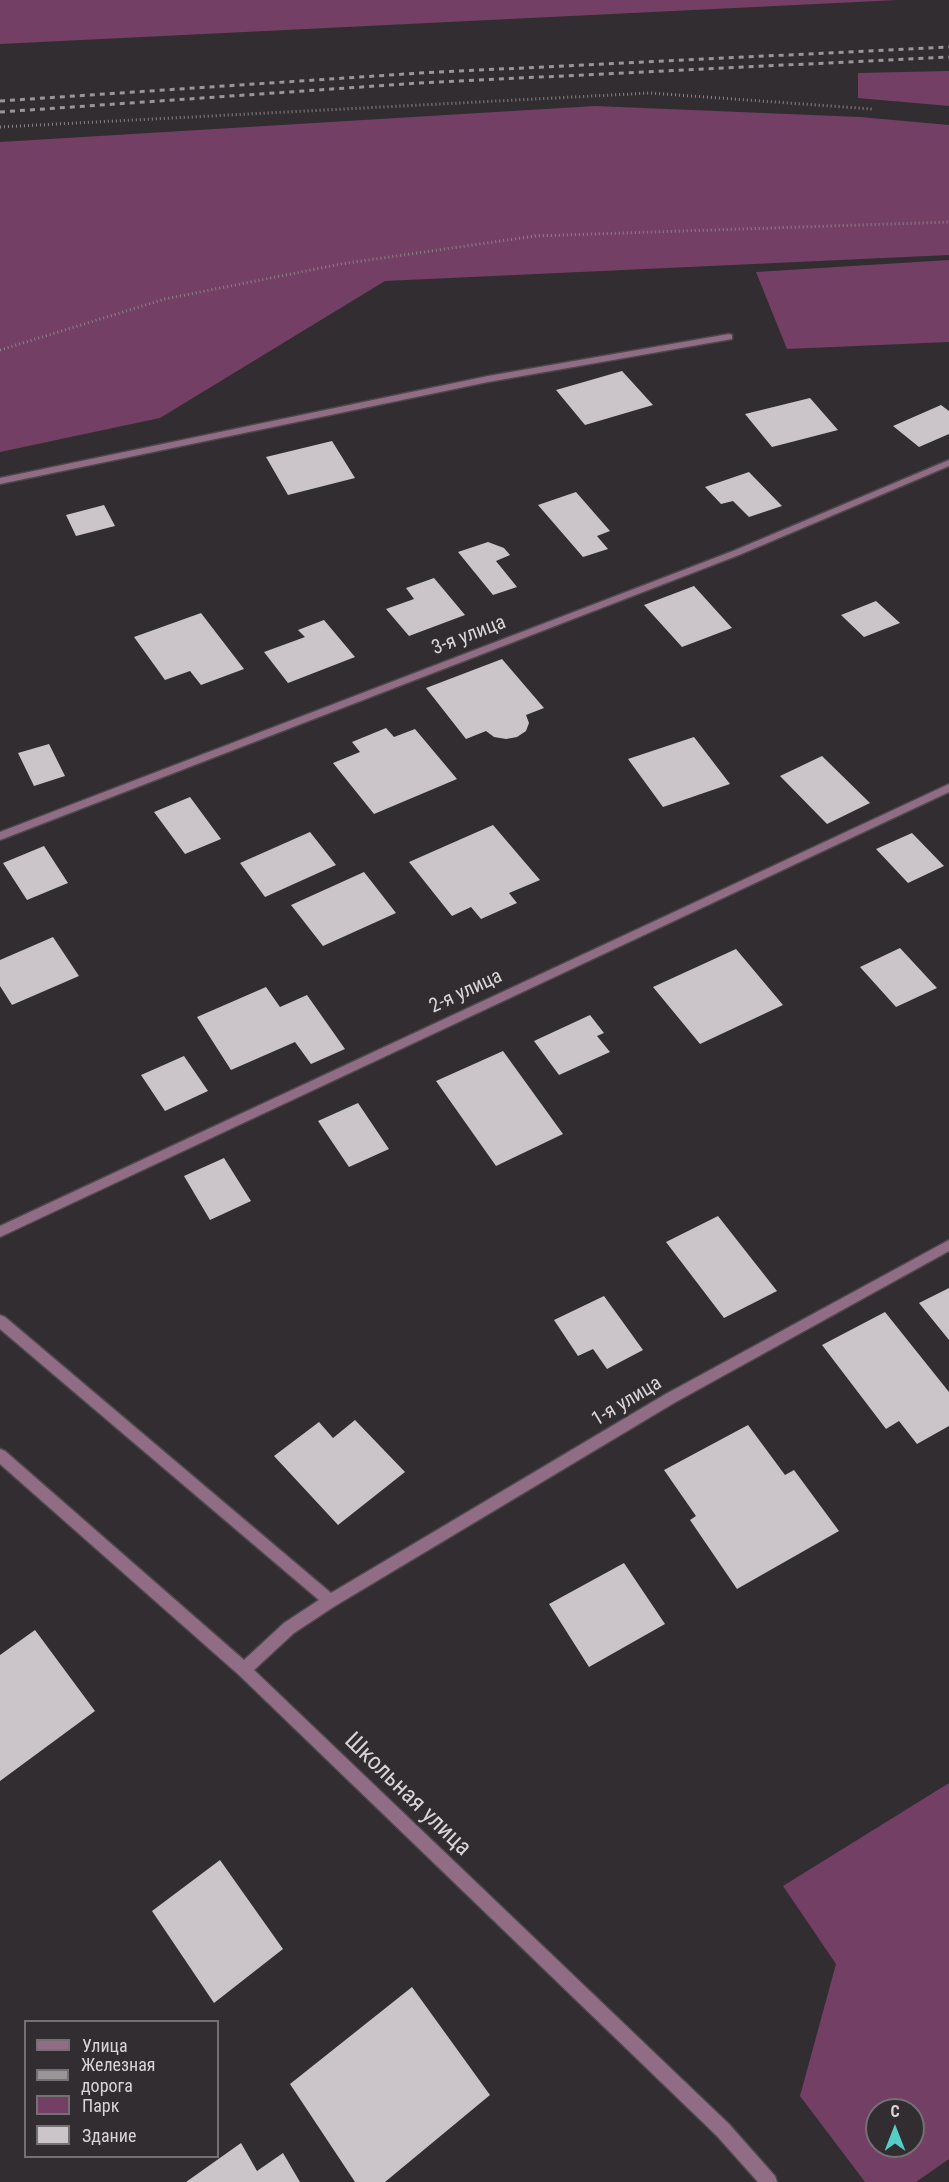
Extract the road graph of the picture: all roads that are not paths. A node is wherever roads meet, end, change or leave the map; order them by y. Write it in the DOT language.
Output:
graph roads {
  1 [pos="729,337"];
  2 [pos="949,463"];
  3 [pos="0,481"];
  4 [pos="949,788"];
  5 [pos="0,836"];
  6 [pos="0,1232"];
  7 [pos="949,1245"];
  8 [pos="0,1321"];
  9 [pos="0,1455"];
  10 [pos="330,1601"];
  11 [pos="244,1670"];
  12 [pos="769,2182"];
  1 -- 3 [label="street"];
  2 -- 5 [label="street, 3-я улица"];
  4 -- 6 [label="street, 2-я улица"];
  7 -- 10 [label="street, 1-я улица"];
  8 -- 10 [label="street"];
  9 -- 11 [label="street, Школьная улица"];
  10 -- 11 [label="street, 1-я улица"];
  11 -- 12 [label="street, Школьная улица"];
}
